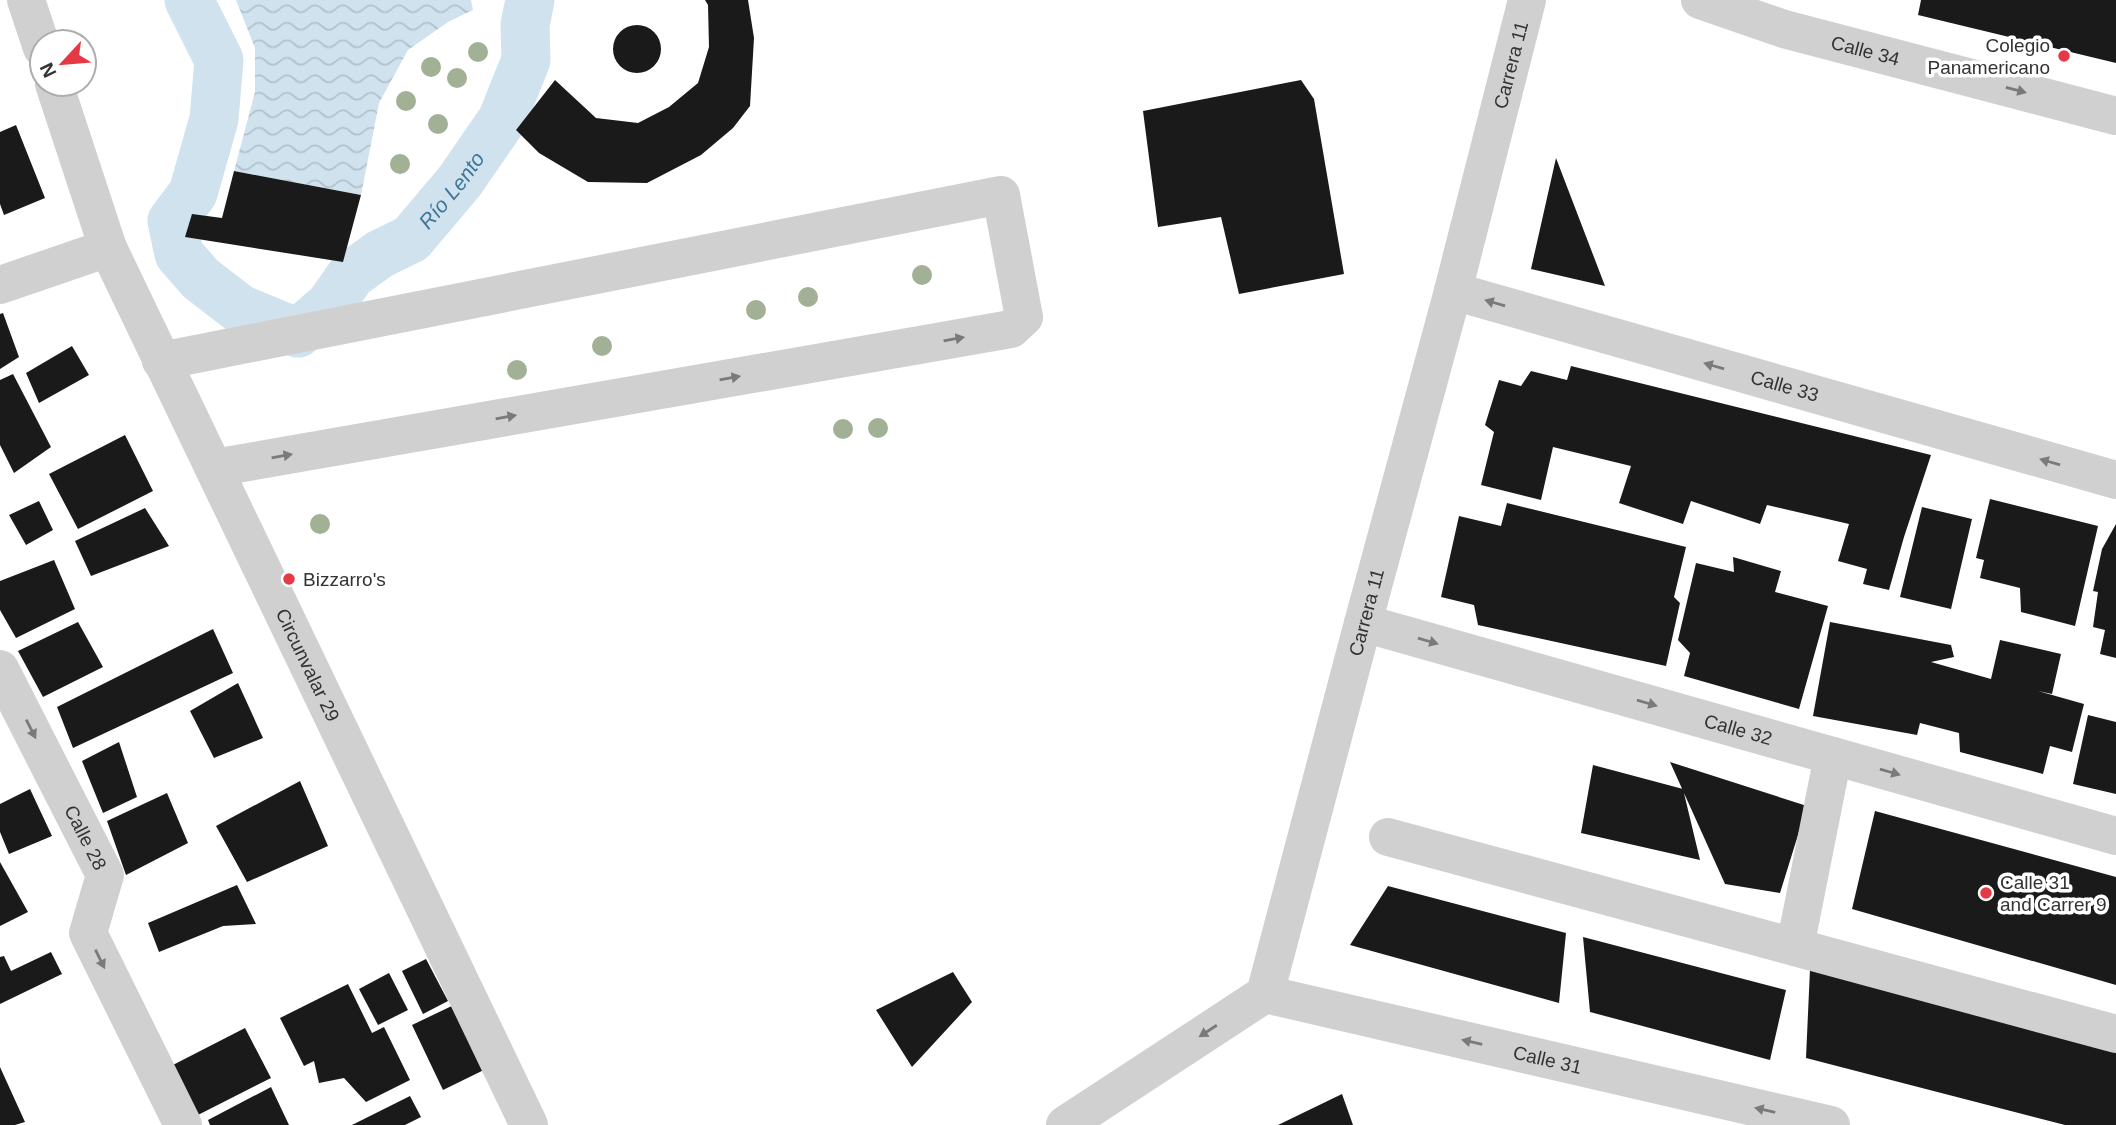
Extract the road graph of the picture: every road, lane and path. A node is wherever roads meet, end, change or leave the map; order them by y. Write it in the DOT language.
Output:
graph roads {
  1 [pos="26,0"];
  2 [pos="1527,0"];
  3 [pos="1700,0"];
  4 [pos="1786,15"];
  5 [pos="35,28"];
  6 [pos="59,98"];
  7 [pos="2116,116"];
  8 [pos="108,248"];
  9 [pos="0,285"];
  10 [pos="1453,291"];
  11 [pos="161,360"];
  12 [pos="214,468"];
  13 [pos="2116,480"];
  14 [pos="1363,623"];
  15 [pos="0,668"];
  16 [pos="1833,756"];
  17 [pos="2116,836"];
  18 [pos="1388,837"];
  19 [pos="1796,947"];
  20 [pos="1265,994"];
  21 [pos="2116,1034"];
  22 [pos="183,1125"];
  23 [pos="529,1125"];
  24 [pos="1065,1125"];
  25 [pos="1831,1125"];
  1 -- 5 [label="street"];
  2 -- 10 [label="street, Carrera 11"];
  3 -- 4 [label="street, Calle 34"];
  4 -- 7 [label="street, Calle 34, one-way"];
  6 -- 8 [label="street, Circunvalar 29"];
  8 -- 9 [label="street"];
  8 -- 11 [label="street, Circunvalar 29"];
  13 -- 10 [label="street, Calle 33, one-way"];
  10 -- 14 [label="street, Carrera 11"];
  11 -- 12 [label="street, Circunvalar 29"];
  12 -- 11 [label="street, one-way"];
  12 -- 23 [label="street, Circunvalar 29"];
  14 -- 16 [label="street, Calle 32, one-way"];
  14 -- 20 [label="street, Carrera 11"];
  15 -- 22 [label="street, Calle 28, one-way"];
  16 -- 17 [label="street, Calle 32, one-way"];
  16 -- 19 [label="street"];
  18 -- 19 [label="street"];
  19 -- 21 [label="street"];
  20 -- 24 [label="street, one-way"];
  25 -- 20 [label="street, Calle 31, one-way"];
}
